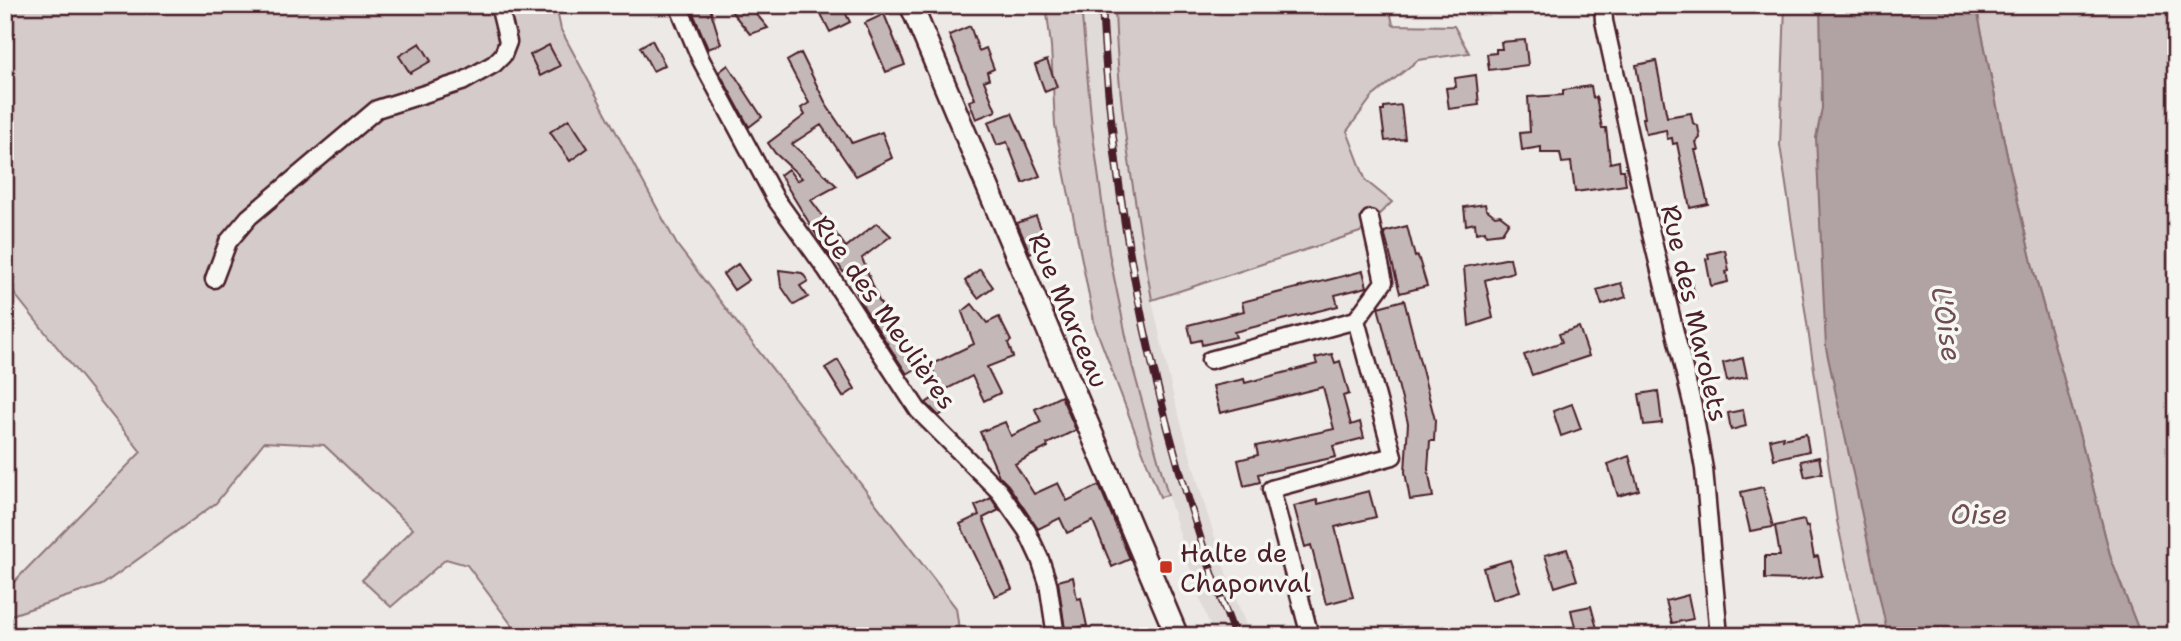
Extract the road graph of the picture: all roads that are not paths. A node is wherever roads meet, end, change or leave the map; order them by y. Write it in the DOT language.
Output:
graph roads {
  1 [pos="499,5"];
  2 [pos="678,5"];
  3 [pos="911,5"];
  4 [pos="1603,5"];
  5 [pos="1370,219"];
  6 [pos="214,279"];
  7 [pos="1356,320"];
  8 [pos="1210,360"];
  9 [pos="1056,636"];
  10 [pos="1177,636"];
  11 [pos="1311,636"];
  12 [pos="1719,636"];
  1 -- 6 [label="street"];
  2 -- 9 [label="street, Rue des Meulières"];
  3 -- 10 [label="main road, Rue Marceau"];
  4 -- 12 [label="street, Rue des Marolets"];
  5 -- 7 [label="street"];
  7 -- 8 [label="street"];
  7 -- 11 [label="street"];
}
